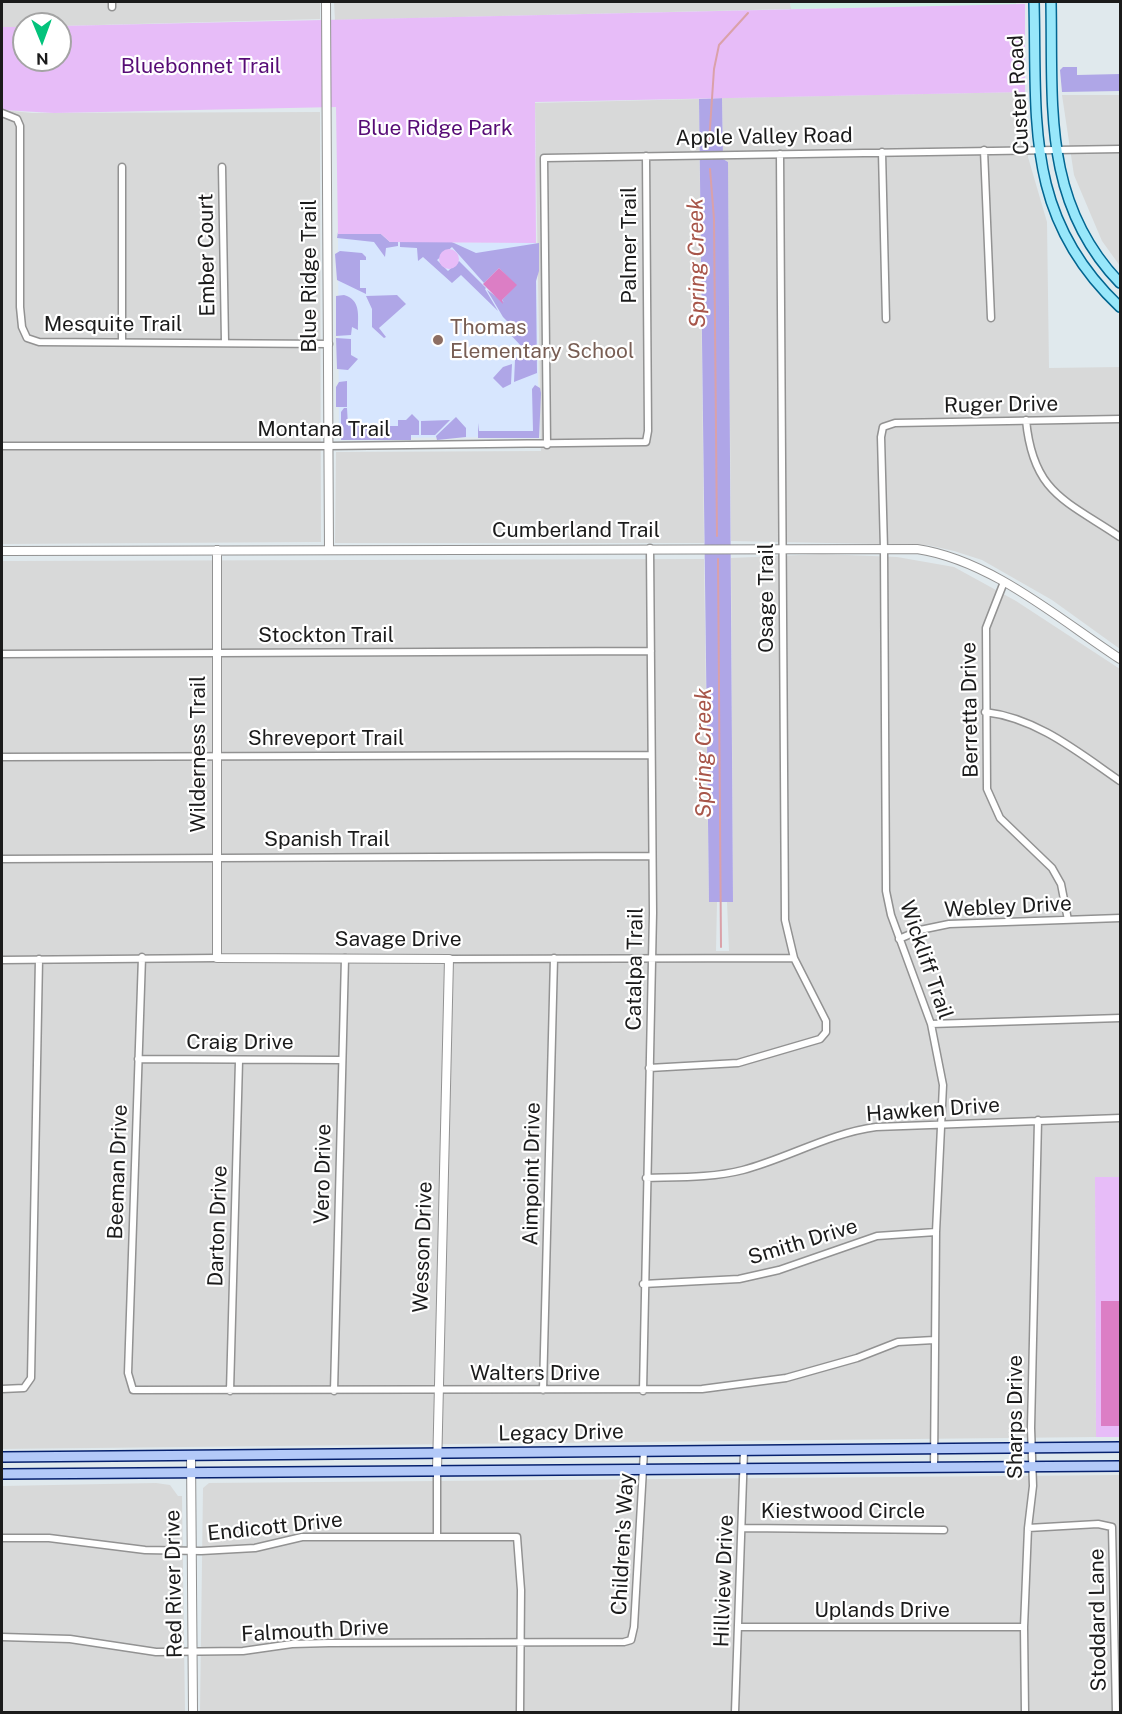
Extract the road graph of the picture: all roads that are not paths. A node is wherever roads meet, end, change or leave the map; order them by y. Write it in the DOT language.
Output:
graph roads {
  1 [pos="326,2"];
  2 [pos="1034,2"];
  3 [pos="1051,2"];
  4 [pos="2,113"];
  5 [pos="1038,149"];
  6 [pos="1055,149"];
  7 [pos="1120,149"];
  8 [pos="984,150"];
  9 [pos="882,152"];
  10 [pos="780,154"];
  11 [pos="646,156"];
  12 [pos="122,167"];
  13 [pos="222,167"];
  14 [pos="1117,279"];
  15 [pos="1101,288"];
  16 [pos="1120,307"];
  17 [pos="991,318"];
  18 [pos="886,319"];
  19 [pos="122,342"];
  20 [pos="225,342"];
  21 [pos="329,345"];
  22 [pos="1120,419"];
  23 [pos="1026,420"];
  24 [pos="883,427"];
  25 [pos="646,442"];
  26 [pos="547,445"];
  27 [pos="2,446"];
  28 [pos="329,446"];
  29 [pos="1120,537"];
  30 [pos="650,548"];
  31 [pos="784,548"];
  32 [pos="884,549"];
  33 [pos="217,550"];
  34 [pos="329,550"];
  35 [pos="2,551"];
  36 [pos="1004,582"];
  37 [pos="651,651"];
  38 [pos="2,654"];
  39 [pos="217,654"];
  40 [pos="1120,660"];
  41 [pos="985,712"];
  42 [pos="651,755"];
  43 [pos="218,756"];
  44 [pos="2,757"];
  45 [pos="1120,781"];
  46 [pos="652,856"];
  47 [pos="217,857"];
  48 [pos="2,859"];
  49 [pos="1120,918"];
  50 [pos="1068,920"];
  51 [pos="899,939"];
  52 [pos="142,957"];
  53 [pos="217,958"];
  54 [pos="345,958"];
  55 [pos="554,958"];
  56 [pos="652,958"];
  57 [pos="794,958"];
  58 [pos="39,959"];
  59 [pos="449,959"];
  60 [pos="2,960"];
  61 [pos="1120,1018"];
  62 [pos="931,1024"];
  63 [pos="138,1059"];
  64 [pos="342,1060"];
  65 [pos="239,1061"];
  66 [pos="649,1068"];
  67 [pos="1120,1118"];
  68 [pos="1038,1120"];
  69 [pos="942,1124"];
  70 [pos="646,1179"];
  71 [pos="936,1232"];
  72 [pos="643,1284"];
  73 [pos="934,1340"];
  74 [pos="131,1387"];
  75 [pos="2,1389"];
  76 [pos="543,1390"];
  77 [pos="230,1391"];
  78 [pos="334,1391"];
  79 [pos="437,1391"];
  80 [pos="643,1391"];
  81 [pos="1031,1447"];
  82 [pos="1120,1447"];
  83 [pos="933,1448"];
  84 [pos="644,1450"];
  85 [pos="744,1450"];
  86 [pos="437,1452"];
  87 [pos="191,1455"];
  88 [pos="2,1457"];
  89 [pos="1032,1466"];
  90 [pos="1120,1466"];
  91 [pos="934,1467"];
  92 [pos="743,1468"];
  93 [pos="644,1469"];
  94 [pos="437,1470"];
  95 [pos="191,1472"];
  96 [pos="2,1474"];
  97 [pos="742,1528"];
  98 [pos="1028,1528"];
  99 [pos="944,1530"];
  100 [pos="437,1536"];
  101 [pos="2,1538"];
  102 [pos="193,1551"];
  103 [pos="740,1627"];
  104 [pos="1024,1627"];
  105 [pos="2,1637"];
  106 [pos="632,1640"];
  107 [pos="520,1643"];
  108 [pos="193,1652"];
  109 [pos="193,1713"];
  110 [pos="520,1713"];
  111 [pos="735,1713"];
  112 [pos="1025,1713"];
  113 [pos="1116,1713"];
  1 -- 21 [label="street, Blue Ridge Trail"];
  2 -- 5 [label="main road, Custer Road"];
  3 -- 6 [label="main road, Custer Road"];
  4 -- 19 [label="street, Mesquite Trail"];
  5 -- 6 [label="street, Apple Valley Road"];
  5 -- 8 [label="street, Apple Valley Road"];
  5 -- 15 [label="main road, Custer Road"];
  6 -- 7 [label="street, Apple Valley Road"];
  6 -- 14 [label="main road, Custer Road"];
  8 -- 9 [label="street, Apple Valley Road"];
  8 -- 17 [label="street"];
  9 -- 10 [label="street, Apple Valley Road"];
  9 -- 18 [label="street"];
  10 -- 11 [label="street, Apple Valley Road"];
  10 -- 31 [label="street, Osage Trail"];
  11 -- 25 [label="street, Palmer Trail"];
  11 -- 26 [label="street, Apple Valley Road"];
  12 -- 19 [label="street"];
  13 -- 20 [label="street, Ember Court"];
  14 -- 15 [label="main road"];
  15 -- 16 [label="main road, Custer Road"];
  19 -- 20 [label="street, Mesquite Trail"];
  20 -- 21 [label="street, Mesquite Trail"];
  21 -- 28 [label="street, Blue Ridge Trail"];
  22 -- 23 [label="street, Ruger Drive"];
  23 -- 24 [label="street, Ruger Drive"];
  23 -- 29 [label="street"];
  24 -- 32 [label="street, Wickliff Trail"];
  25 -- 26 [label="street, Montana Trail"];
  26 -- 28 [label="street, Montana Trail"];
  27 -- 28 [label="street, Montana Trail"];
  28 -- 34 [label="street, Blue Ridge Trail"];
  30 -- 31 [label="street, Cumberland Trail"];
  30 -- 34 [label="street, Cumberland Trail"];
  30 -- 37 [label="street, Catalpa Trail"];
  31 -- 32 [label="street, Cumberland Trail"];
  31 -- 57 [label="street, Osage Trail"];
  32 -- 36 [label="street, Cumberland Trail"];
  32 -- 51 [label="street, Wickliff Trail"];
  33 -- 34 [label="street, Cumberland Trail"];
  33 -- 35 [label="street, Cumberland Trail"];
  33 -- 39 [label="street, Wilderness Trail"];
  36 -- 40 [label="street, Cumberland Trail"];
  36 -- 41 [label="street, Berretta Drive"];
  37 -- 39 [label="street, Stockton Trail"];
  37 -- 42 [label="street, Catalpa Trail"];
  38 -- 39 [label="street, Stockton Trail"];
  39 -- 43 [label="street, Wilderness Trail"];
  41 -- 45 [label="street"];
  41 -- 50 [label="street, Berretta Drive"];
  42 -- 43 [label="street, Shreveport Trail"];
  42 -- 46 [label="street, Catalpa Trail"];
  43 -- 44 [label="street, Shreveport Trail"];
  43 -- 47 [label="street, Wilderness Trail"];
  46 -- 47 [label="street, Spanish Trail"];
  46 -- 56 [label="street, Catalpa Trail"];
  47 -- 48 [label="street, Spanish Trail"];
  47 -- 53 [label="street, Wilderness Trail"];
  49 -- 50 [label="street, Webley Drive"];
  50 -- 51 [label="street, Webley Drive"];
  51 -- 62 [label="street, Wickliff Trail"];
  52 -- 53 [label="street, Savage Drive"];
  52 -- 58 [label="street, Savage Drive"];
  52 -- 63 [label="street, Beeman Drive"];
  53 -- 54 [label="street, Savage Drive"];
  54 -- 59 [label="street, Savage Drive"];
  54 -- 64 [label="street, Vero Drive"];
  55 -- 56 [label="street, Savage Drive"];
  55 -- 59 [label="street, Savage Drive"];
  55 -- 76 [label="street, Aimpoint Drive"];
  56 -- 57 [label="street, Savage Drive"];
  56 -- 66 [label="street, Catalpa Trail"];
  57 -- 66 [label="street, Osage Trail"];
  58 -- 60 [label="street, Savage Drive"];
  58 -- 75 [label="street"];
  59 -- 79 [label="street, Wesson Drive"];
  61 -- 62 [label="street"];
  62 -- 69 [label="street, Wickliff Trail"];
  63 -- 65 [label="street, Craig Drive"];
  63 -- 74 [label="street, Beeman Drive"];
  64 -- 65 [label="street, Craig Drive"];
  64 -- 78 [label="street, Vero Drive"];
  65 -- 77 [label="street, Darton Drive"];
  66 -- 70 [label="street, Catalpa Trail"];
  67 -- 68 [label="street, Hawken Drive"];
  68 -- 69 [label="street, Hawken Drive"];
  68 -- 81 [label="street, Sharps Drive"];
  69 -- 70 [label="street, Hawken Drive"];
  69 -- 71 [label="street, Wickliff Trail"];
  70 -- 72 [label="street, Catalpa Trail"];
  71 -- 72 [label="street, Smith Drive"];
  71 -- 73 [label="street, Wickliff Trail"];
  72 -- 80 [label="street, Catalpa Trail"];
  73 -- 80 [label="street, Walters Drive"];
  73 -- 83 [label="street, Wickliff Trail"];
  74 -- 77 [label="street, Walters Drive"];
  76 -- 79 [label="street, Walters Drive"];
  76 -- 80 [label="street, Walters Drive"];
  77 -- 78 [label="street, Walters Drive"];
  78 -- 79 [label="street, Walters Drive"];
  79 -- 86 [label="street, Wesson Drive"];
  81 -- 82 [label="main road, Legacy Drive"];
  81 -- 83 [label="main road, Legacy Drive"];
  81 -- 89 [label="street, Sharps Drive"];
  83 -- 85 [label="main road, Legacy Drive"];
  83 -- 91 [label="street, Wickliff Trail"];
  84 -- 85 [label="main road, Legacy Drive"];
  84 -- 86 [label="main road, Legacy Drive"];
  84 -- 93 [label="street, Children's Way"];
  85 -- 92 [label="street, Hillview Drive"];
  86 -- 87 [label="main road, Legacy Drive"];
  86 -- 94 [label="street, Wesson Drive"];
  87 -- 88 [label="main road, Legacy Drive"];
  87 -- 95 [label="street, Red River Drive"];
  89 -- 90 [label="main road, Legacy Drive"];
  89 -- 91 [label="main road, Legacy Drive"];
  89 -- 98 [label="street, Sharps Drive"];
  91 -- 92 [label="main road, Legacy Drive"];
  92 -- 93 [label="main road, Legacy Drive"];
  92 -- 97 [label="street, Hillview Drive"];
  93 -- 94 [label="main road, Legacy Drive"];
  93 -- 106 [label="street, Children's Way"];
  94 -- 95 [label="main road, Legacy Drive"];
  94 -- 100 [label="street, Wesson Drive"];
  95 -- 96 [label="main road, Legacy Drive"];
  95 -- 102 [label="street, Red River Drive"];
  97 -- 99 [label="street, Kiestwood Circle"];
  97 -- 103 [label="street, Hillview Drive"];
  98 -- 104 [label="street, Sharps Drive"];
  98 -- 113 [label="street, Stoddard Lane"];
  100 -- 102 [label="street, Endicott Drive"];
  100 -- 107 [label="street, Endicott Drive"];
  101 -- 102 [label="street, Endicott Drive"];
  102 -- 108 [label="street, Red River Drive"];
  103 -- 104 [label="street, Uplands Drive"];
  103 -- 111 [label="street, Hillview Drive"];
  104 -- 112 [label="street, Sharps Drive"];
  105 -- 108 [label="street, Falmouth Drive"];
  106 -- 107 [label="street, Falmouth Drive"];
  107 -- 108 [label="street, Falmouth Drive"];
  107 -- 110 [label="street"];
  108 -- 109 [label="street, Red River Drive"];
}
